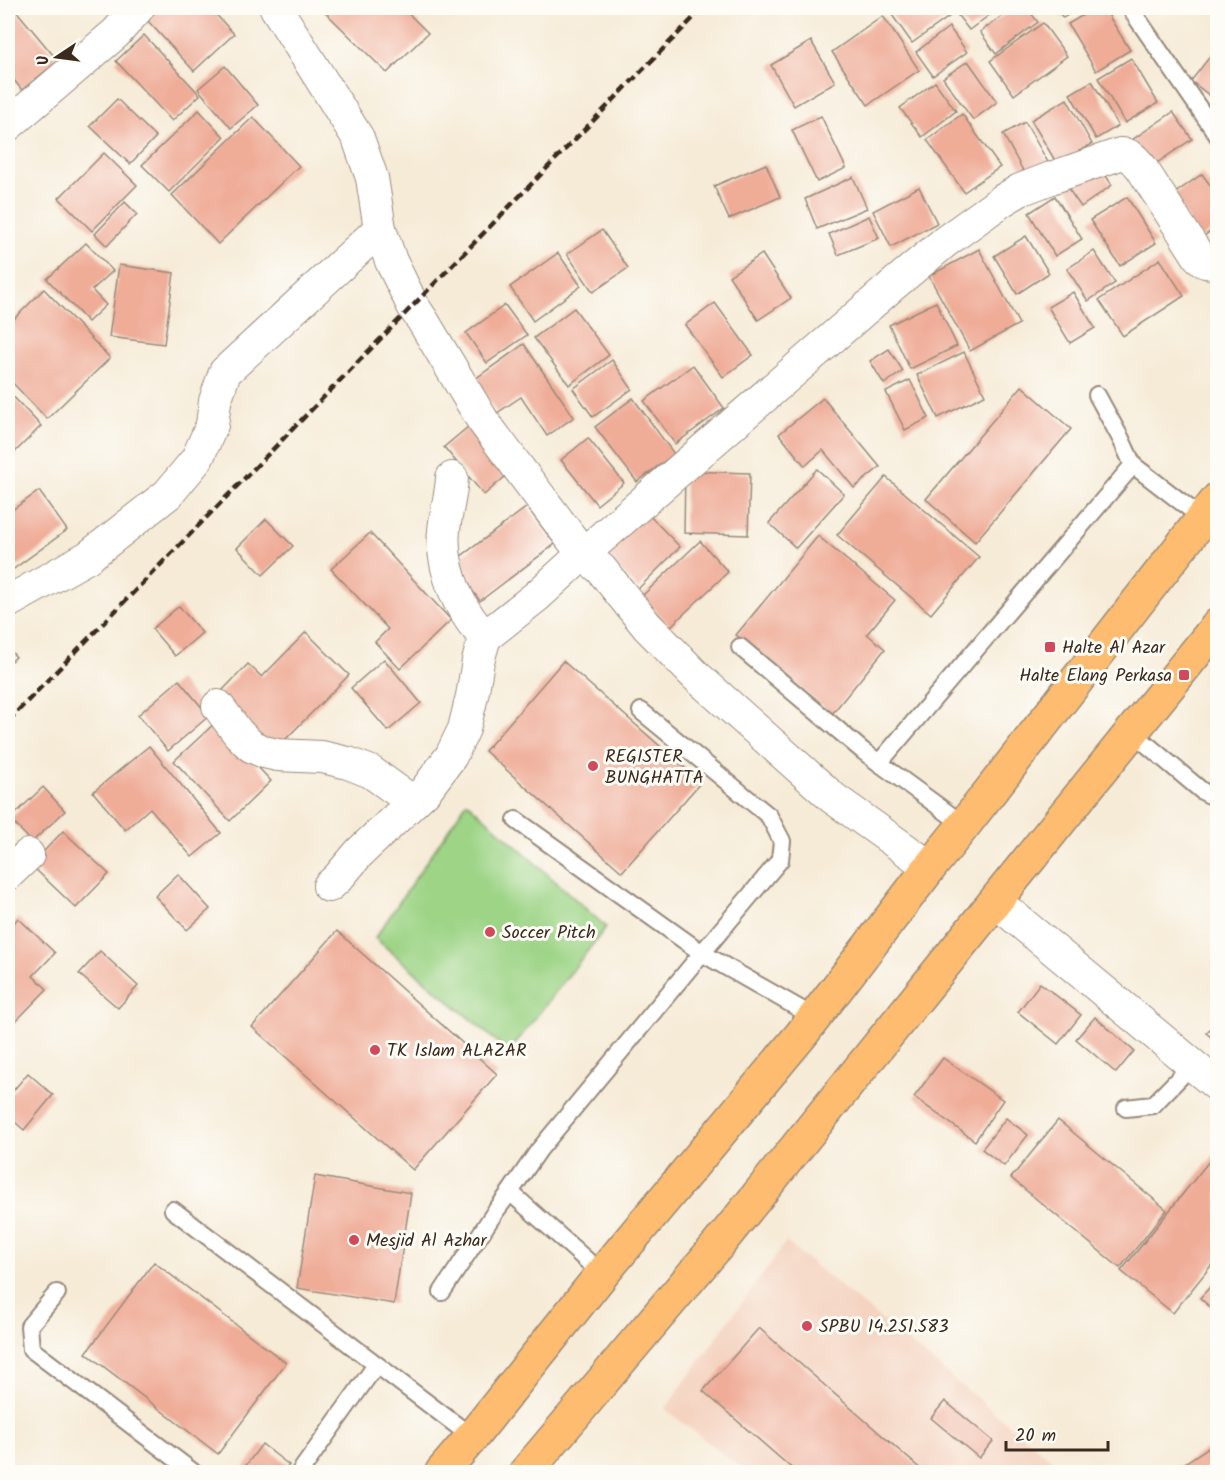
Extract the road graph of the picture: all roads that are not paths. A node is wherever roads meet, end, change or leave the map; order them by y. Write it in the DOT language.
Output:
graph roads {
  1 [pos="138,8"];
  2 [pos="276,8"];
  3 [pos="1130,8"];
  4 [pos="8,125"];
  5 [pos="1218,136"];
  6 [pos="380,229"];
  7 [pos="1218,264"];
  8 [pos="1097,395"];
  9 [pos="1133,465"];
  10 [pos="452,478"];
  11 [pos="1210,508"];
  12 [pos="583,554"];
  13 [pos="8,602"];
  14 [pos="1218,625"];
  15 [pos="485,637"];
  16 [pos="740,647"];
  17 [pos="218,706"];
  18 [pos="641,711"];
  19 [pos="1132,732"];
  20 [pos="879,764"];
  21 [pos="1218,793"];
  22 [pos="413,802"];
  23 [pos="516,820"];
  24 [pos="964,825"];
  25 [pos="930,867"];
  26 [pos="328,886"];
  27 [pos="995,901"];
  28 [pos="702,953"];
  29 [pos="808,1026"];
  30 [pos="1191,1066"];
  31 [pos="1218,1086"];
  32 [pos="1126,1108"];
  33 [pos="510,1192"];
  34 [pos="173,1210"];
  35 [pos="602,1274"];
  36 [pos="442,1292"];
  37 [pos="57,1293"];
  38 [pos="376,1365"];
  39 [pos="472,1437"];
  40 [pos="193,1473"];
  41 [pos="300,1473"];
  42 [pos="442,1473"];
  43 [pos="526,1473"];
  1 -- 4 [label="street"];
  2 -- 6 [label="street"];
  3 -- 5 [label="lane"];
  6 -- 12 [label="street"];
  6 -- 13 [label="street"];
  7 -- 12 [label="street"];
  8 -- 9 [label="lane"];
  9 -- 11 [label="lane"];
  9 -- 20 [label="lane"];
  10 -- 15 [label="street"];
  11 -- 24 [label="main road"];
  12 -- 15 [label="street"];
  12 -- 25 [label="street"];
  14 -- 19 [label="main road"];
  15 -- 22 [label="street"];
  16 -- 20 [label="lane"];
  17 -- 22 [label="street"];
  18 -- 28 [label="lane"];
  19 -- 21 [label="lane"];
  19 -- 27 [label="main road"];
  20 -- 24 [label="lane"];
  22 -- 26 [label="street"];
  23 -- 28 [label="lane"];
  24 -- 25 [label="main road"];
  25 -- 29 [label="main road"];
  27 -- 30 [label="street"];
  27 -- 43 [label="main road"];
  28 -- 29 [label="lane"];
  28 -- 33 [label="lane"];
  29 -- 35 [label="main road"];
  30 -- 31 [label="street"];
  30 -- 32 [label="lane"];
  33 -- 35 [label="lane"];
  33 -- 36 [label="lane"];
  34 -- 38 [label="lane"];
  35 -- 39 [label="main road"];
  37 -- 40 [label="lane"];
  38 -- 39 [label="lane"];
  38 -- 41 [label="lane"];
  39 -- 42 [label="main road"];
}
